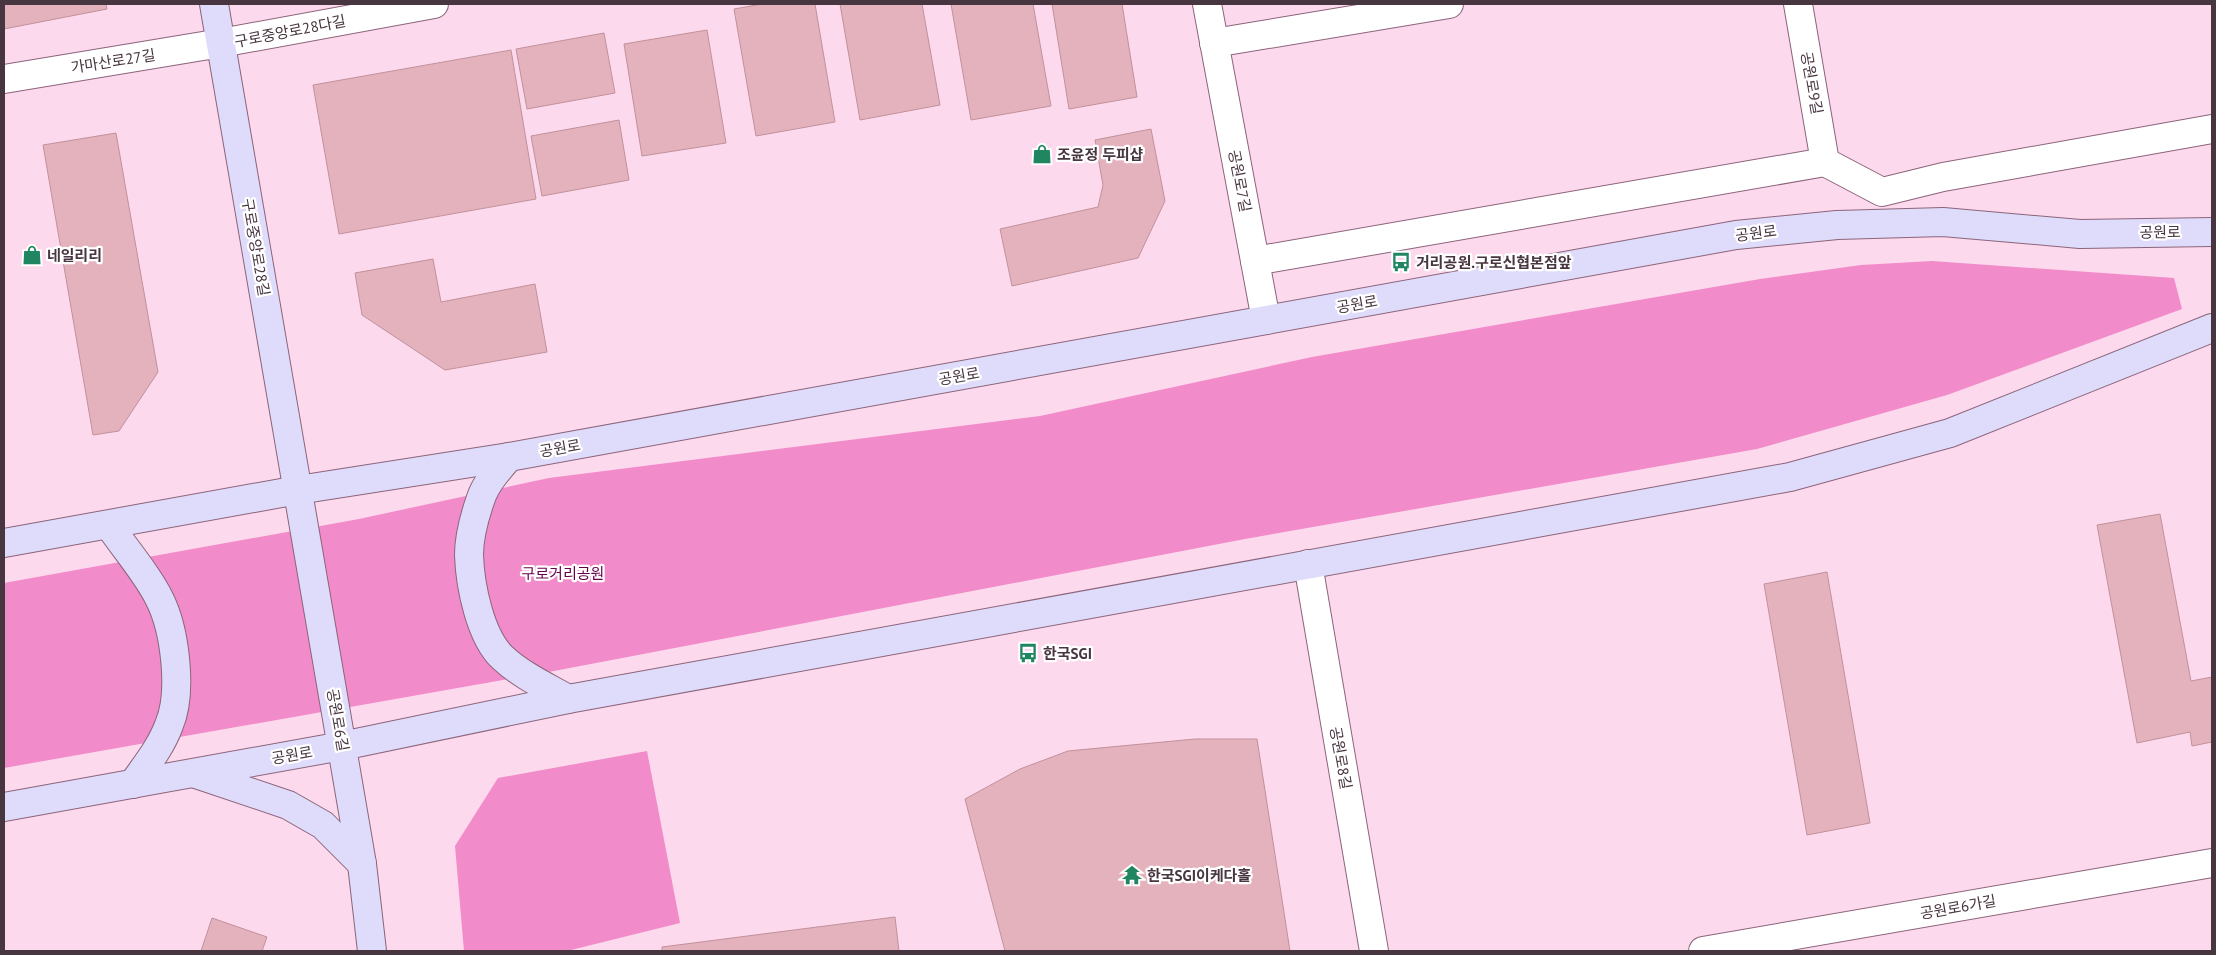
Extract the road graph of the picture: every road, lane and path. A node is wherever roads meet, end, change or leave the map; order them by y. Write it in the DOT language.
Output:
graph roads {
  1 [pos="214,4"];
  2 [pos="434,4"];
  3 [pos="1207,4"];
  4 [pos="1449,4"];
  5 [pos="1798,4"];
  6 [pos="387,8"];
  7 [pos="1214,42"];
  8 [pos="221,43"];
  9 [pos="4,80"];
  10 [pos="2212,129"];
  11 [pos="1825,162"];
  12 [pos="2212,232"];
  13 [pos="1255,261"];
  14 [pos="1266,320"];
  15 [pos="2212,328"];
  16 [pos="509,457"];
  17 [pos="298,490"];
  18 [pos="109,525"];
  19 [pos="4,543"];
  20 [pos="1308,564"];
  21 [pos="568,699"];
  22 [pos="342,746"];
  23 [pos="192,773"];
  24 [pos="133,784"];
  25 [pos="4,807"];
  26 [pos="2212,863"];
  27 [pos="362,864"];
  28 [pos="372,951"];
  29 [pos="1374,951"];
  30 [pos="1703,951"];
  1 -- 8 [label="main road, 구로중앙로28길"];
  2 -- 6 [label="street, 구로중앙로28다길"];
  3 -- 7 [label="street, 공원로7길"];
  4 -- 7 [label="street"];
  5 -- 11 [label="street, 공원로9길"];
  6 -- 8 [label="street, 구로중앙로28다길"];
  7 -- 13 [label="street, 공원로7길"];
  8 -- 9 [label="street, 가마산로27길"];
  8 -- 17 [label="main road, 구로중앙로28길"];
  10 -- 11 [label="street"];
  11 -- 13 [label="street"];
  12 -- 14 [label="main road, 공원로"];
  13 -- 14 [label="street, 공원로7길"];
  14 -- 16 [label="main road, 공원로"];
  15 -- 20 [label="main road, 공원로"];
  16 -- 17 [label="main road, 공원로"];
  16 -- 21 [label="main road"];
  17 -- 18 [label="main road, 공원로"];
  17 -- 22 [label="main road, 공원로6길"];
  18 -- 19 [label="main road, 공원로"];
  18 -- 24 [label="main road"];
  20 -- 21 [label="main road, 공원로"];
  20 -- 29 [label="street, 공원로8길"];
  21 -- 22 [label="main road, 공원로"];
  22 -- 23 [label="main road, 공원로"];
  22 -- 27 [label="main road, 공원로6길"];
  23 -- 24 [label="main road, 공원로"];
  23 -- 27 [label="main road"];
  24 -- 25 [label="main road, 공원로"];
  26 -- 30 [label="street, 공원로6가길"];
  27 -- 28 [label="main road, 공원로6길"];
}
